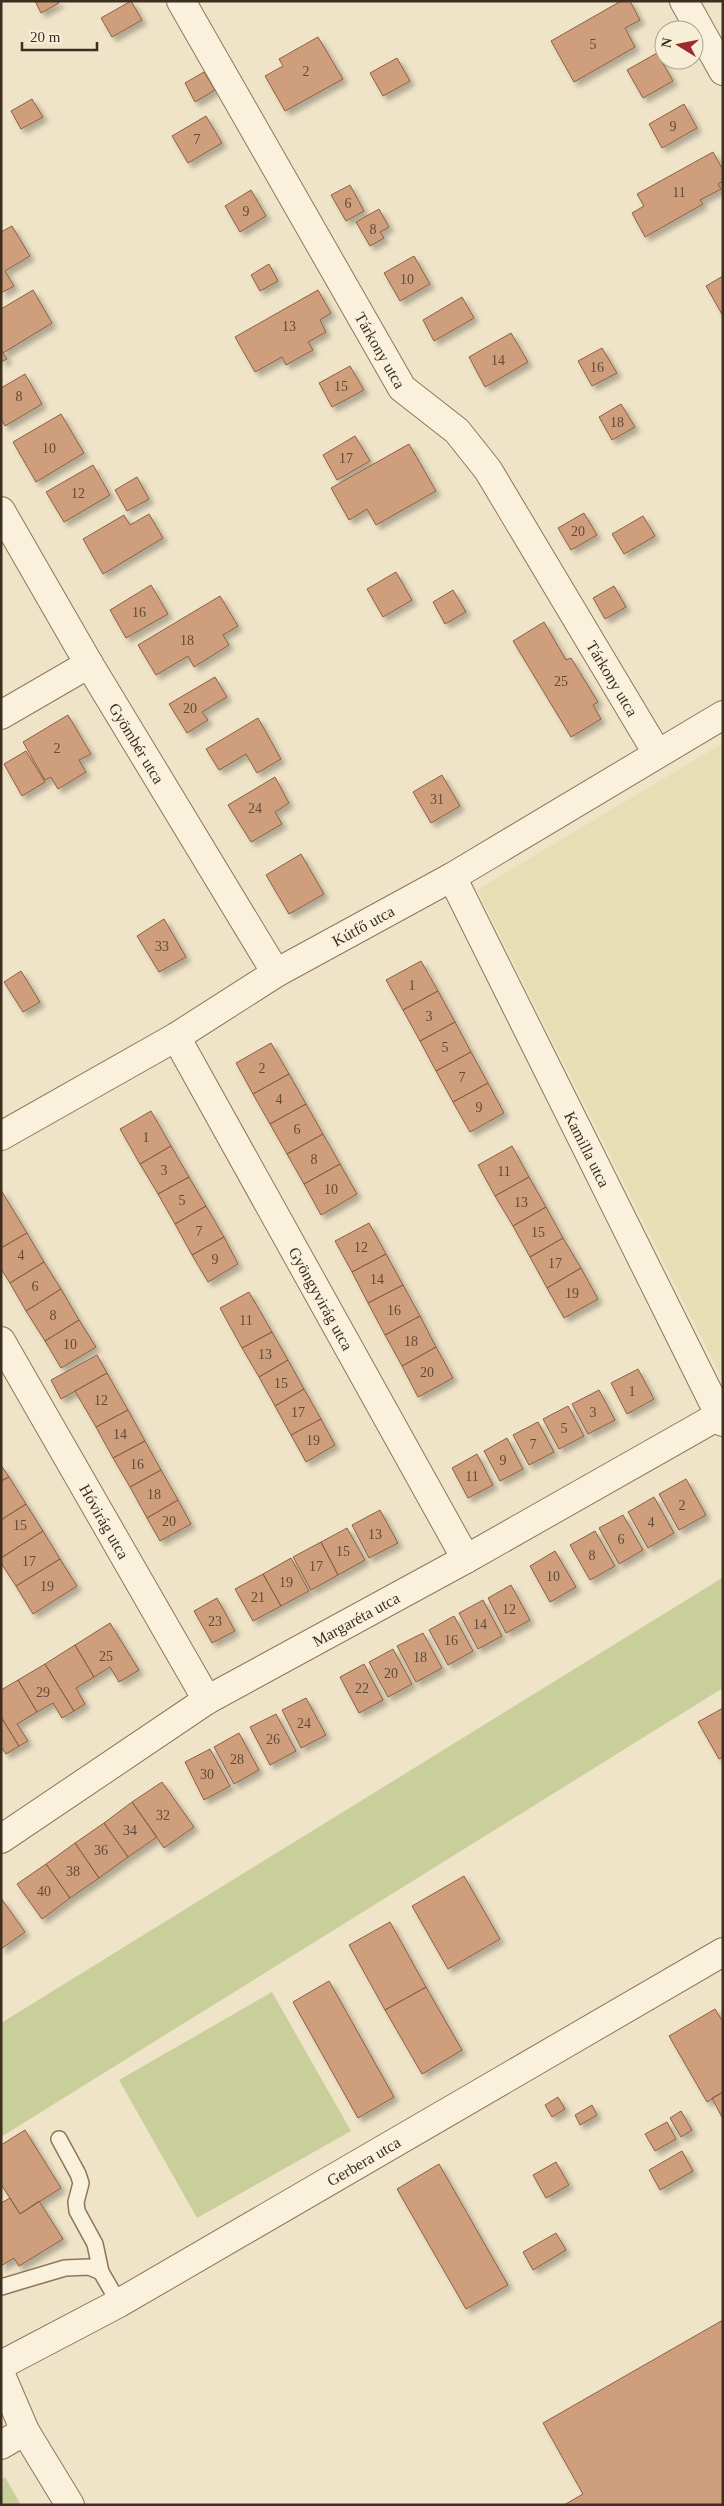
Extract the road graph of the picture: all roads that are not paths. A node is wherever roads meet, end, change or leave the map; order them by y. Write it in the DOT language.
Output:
graph roads {
  1 [pos="181,1"];
  2 [pos="684,1"];
  3 [pos="723,71"];
  4 [pos="1,511"];
  5 [pos="89,664"];
  6 [pos="1,715"];
  7 [pos="723,715"];
  8 [pos="657,753"];
  9 [pos="452,877"];
  10 [pos="276,973"];
  11 [pos="176,1037"];
  12 [pos="1,1136"];
  13 [pos="1,1341"];
  14 [pos="721,1418"];
  15 [pos="466,1558"];
  16 [pos="207,1700"];
  17 [pos="1,1839"];
  18 [pos="723,1952"];
  19 [pos="58,2139"];
  20 [pos="101,2272"];
  21 [pos="1,2287"];
  22 [pos="119,2303"];
  23 [pos="1,2365"];
  24 [pos="1,2375"];
  25 [pos="25,2431"];
  26 [pos="1,2445"];
  27 [pos="70,2505"];
  1 -- 8 [label="street, Tárkony utca"];
  2 -- 3 [label="street"];
  4 -- 5 [label="street, Gyömbér utca"];
  5 -- 6 [label="street"];
  5 -- 10 [label="street, Gyömbér utca"];
  7 -- 8 [label="street, Kútfő utca"];
  8 -- 9 [label="street, Kútfő utca"];
  9 -- 10 [label="street, Kútfő utca"];
  9 -- 14 [label="street, Kamilla utca"];
  10 -- 11 [label="street, Kútfő utca"];
  11 -- 12 [label="street, Kútfő utca"];
  11 -- 15 [label="street, Gyöngyvirág utca"];
  13 -- 16 [label="street, Hóvirág utca"];
  14 -- 15 [label="street, Margaréta utca"];
  15 -- 16 [label="street, Margaréta utca"];
  16 -- 17 [label="street, Margaréta utca"];
  18 -- 22 [label="street, Gerbera utca"];
  19 -- 20 [label="lane"];
  20 -- 21 [label="lane"];
  20 -- 22 [label="lane"];
  22 -- 23 [label="street, Gerbera utca"];
  24 -- 25 [label="street"];
  25 -- 26 [label="street"];
  25 -- 27 [label="street"];
}
